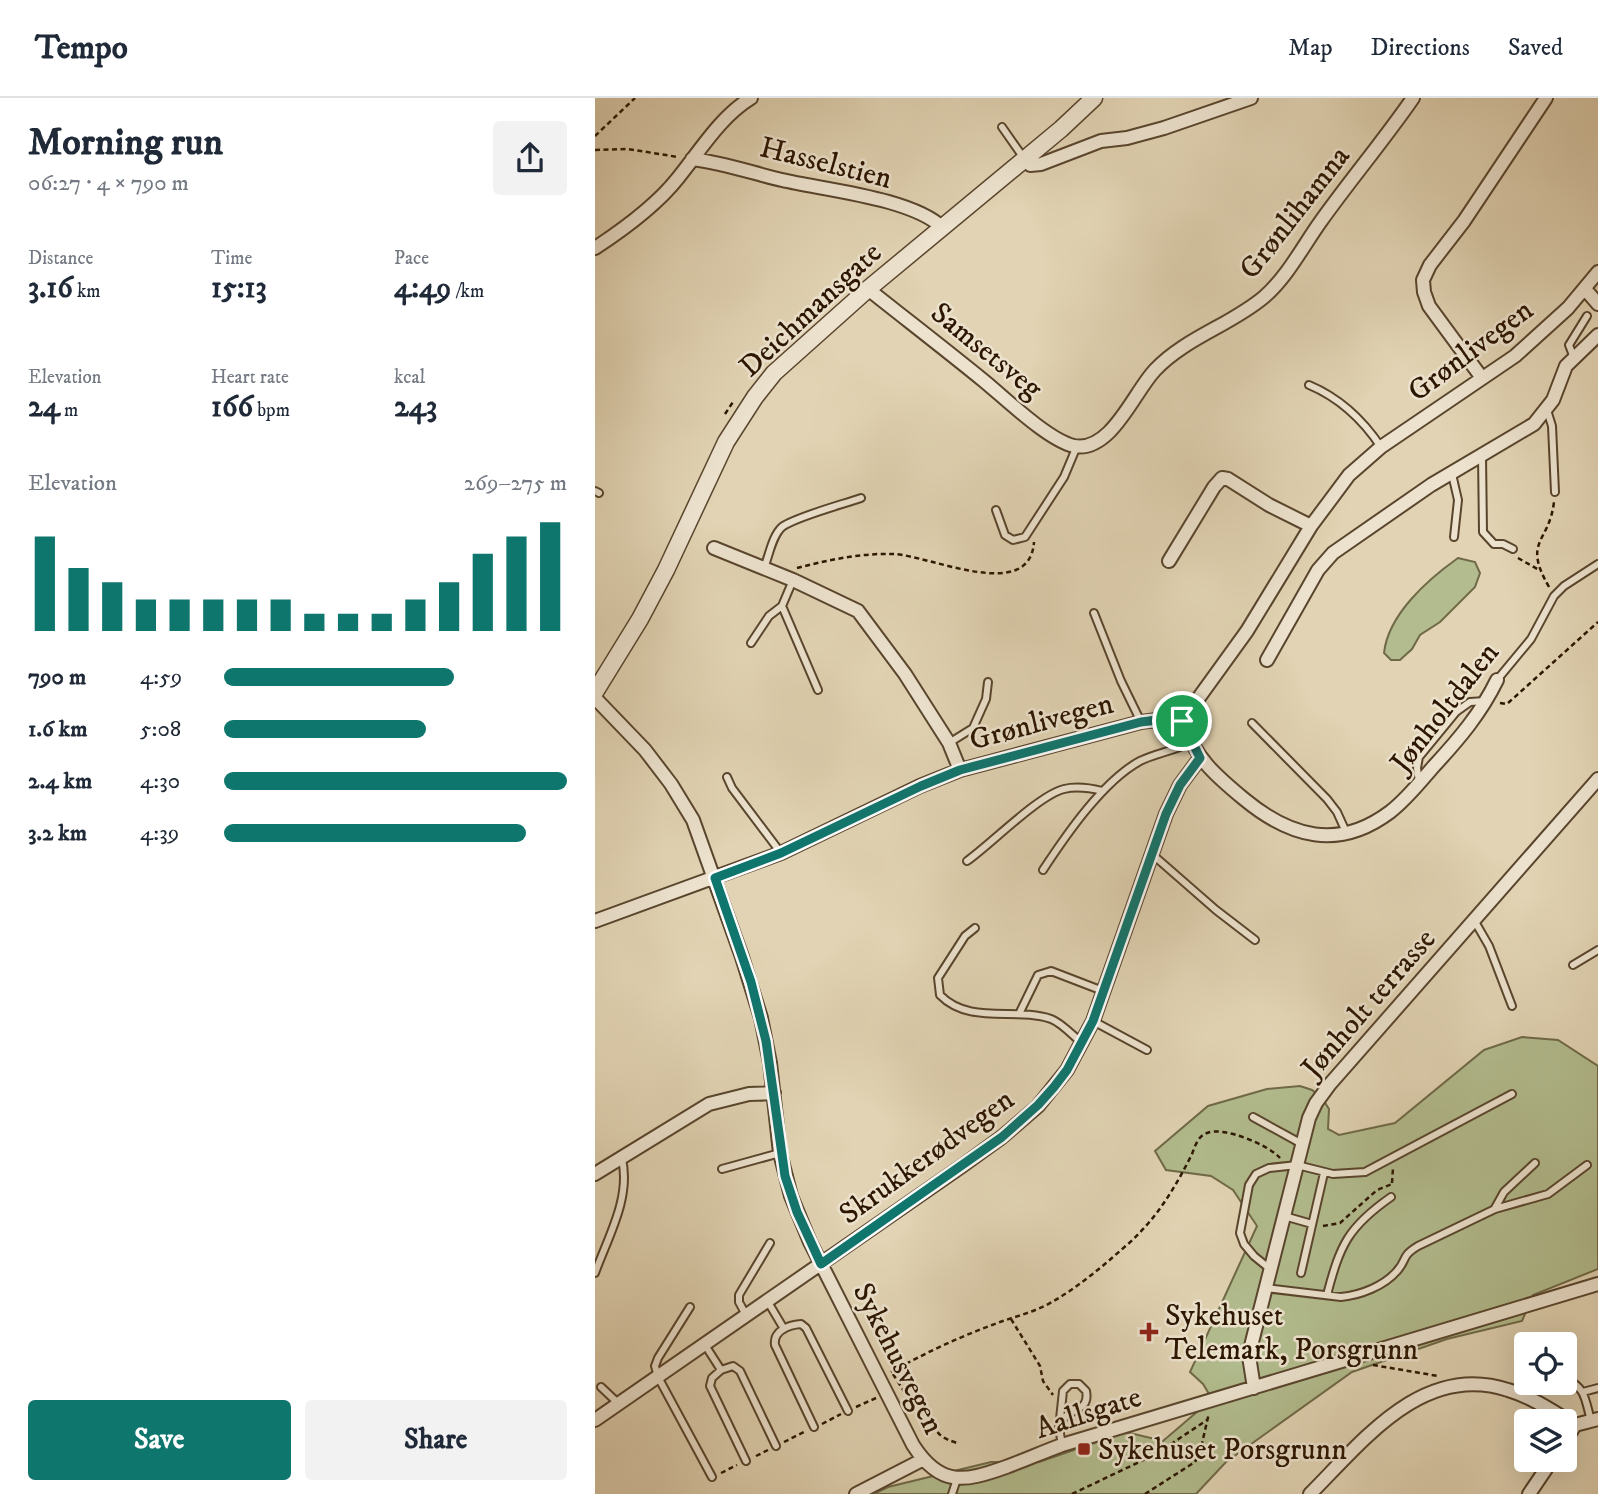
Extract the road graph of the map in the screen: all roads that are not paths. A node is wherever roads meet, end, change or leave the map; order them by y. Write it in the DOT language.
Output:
graph roads {
  1 [pos="751,98"];
  2 [pos="1094,98"];
  3 [pos="1251,98"];
  4 [pos="1546,98"];
  5 [pos="1411,99"];
  6 [pos="1002,127"];
  7 [pos="692,159"];
  8 [pos="1025,159"];
  9 [pos="943,228"];
  10 [pos="595,248"];
  11 [pos="1598,272"];
  12 [pos="868,289"];
  13 [pos="1585,289"];
  14 [pos="1598,304"];
  15 [pos="1587,316"];
  16 [pos="1598,335"];
  17 [pos="1574,358"];
  18 [pos="1482,378"];
  19 [pos="1310,385"];
  20 [pos="1547,410"];
  21 [pos="1077,446"];
  22 [pos="1381,447"];
  23 [pos="1482,455"];
  24 [pos="1452,474"];
  25 [pos="1555,492"];
  26 [pos="861,498"];
  27 [pos="996,510"];
  28 [pos="1311,526"];
  29 [pos="1454,537"];
  30 [pos="714,548"];
  31 [pos="1513,549"];
  32 [pos="1169,561"];
  33 [pos="1598,564"];
  34 [pos="764,568"];
  35 [pos="793,580"];
  36 [pos="782,606"];
  37 [pos="1094,613"];
  38 [pos="751,643"];
  39 [pos="1267,660"];
  40 [pos="1497,680"];
  41 [pos="988,682"];
  42 [pos="818,690"];
  43 [pos="595,692"];
  44 [pos="595,698"];
  45 [pos="1487,701"];
  46 [pos="1182,721"];
  47 [pos="1141,722"];
  48 [pos="1252,723"];
  49 [pos="1191,742"];
  50 [pos="949,743"];
  51 [pos="1200,758"];
  52 [pos="960,770"];
  53 [pos="727,777"];
  54 [pos="1598,779"];
  55 [pos="1419,783"];
  56 [pos="1102,791"];
  57 [pos="1346,832"];
  58 [pos="781,853"];
  59 [pos="1153,855"];
  60 [pos="967,861"];
  61 [pos="1043,870"];
  62 [pos="715,878"];
  63 [pos="1474,920"];
  64 [pos="595,921"];
  65 [pos="975,928"];
  66 [pos="1255,940"];
  67 [pos="1598,950"];
  68 [pos="1573,964"];
  69 [pos="1103,991"];
  70 [pos="1512,1006"];
  71 [pos="1019,1014"];
  72 [pos="1093,1021"];
  73 [pos="1082,1043"];
  74 [pos="1147,1050"];
  75 [pos="773,1093"];
  76 [pos="1512,1094"];
  77 [pos="1253,1117"];
  78 [pos="1302,1144"];
  79 [pos="780,1153"];
  80 [pos="622,1157"];
  81 [pos="1535,1163"];
  82 [pos="1292,1165"];
  83 [pos="1587,1165"];
  84 [pos="722,1168"];
  85 [pos="1324,1172"];
  86 [pos="595,1174"];
  87 [pos="1391,1197"];
  88 [pos="1495,1209"];
  89 [pos="1284,1216"];
  90 [pos="1312,1224"];
  91 [pos="770,1243"];
  92 [pos="821,1264"];
  93 [pos="1270,1269"];
  94 [pos="595,1273"];
  95 [pos="1301,1273"];
  96 [pos="1598,1284"];
  97 [pos="1265,1288"];
  98 [pos="1327,1295"];
  99 [pos="768,1301"];
  100 [pos="690,1307"];
  101 [pos="747,1316"];
  102 [pos="783,1329"];
  103 [pos="705,1345"];
  104 [pos="722,1370"];
  105 [pos="658,1377"];
  106 [pos="1577,1384"];
  107 [pos="601,1387"];
  108 [pos="1254,1388"];
  109 [pos="1598,1388"];
  110 [pos="1583,1392"];
  111 [pos="619,1404"];
  112 [pos="1547,1409"];
  113 [pos="848,1411"];
  114 [pos="595,1420"];
  115 [pos="1594,1420"];
  116 [pos="1060,1422"];
  117 [pos="1577,1424"];
  118 [pos="814,1427"];
  119 [pos="1062,1445"];
  120 [pos="776,1446"];
  121 [pos="922,1460"];
  122 [pos="746,1461"];
  123 [pos="1544,1472"];
  124 [pos="712,1478"];
  125 [pos="957,1479"];
  126 [pos="856,1494"];
  127 [pos="952,1494"];
  128 [pos="1310,1494"];
  129 [pos="1529,1494"];
  1 -- 7 [label="street"];
  2 -- 8 [label="street, Deichmansgate"];
  3 -- 8 [label="street"];
  4 -- 18 [label="street"];
  5 -- 21 [label="street, Grønlihamna"];
  6 -- 8 [label="lane"];
  7 -- 9 [label="street, Hasselstien"];
  7 -- 10 [label="street"];
  8 -- 9 [label="street, Deichmansgate"];
  9 -- 12 [label="street, Deichmansgate"];
  11 -- 13 [label="street, Grønlivegen"];
  12 -- 21 [label="street, Samsetsveg"];
  12 -- 43 [label="street, Deichmansgate"];
  13 -- 14 [label="street"];
  13 -- 18 [label="street, Grønlivegen"];
  15 -- 17 [label="lane"];
  16 -- 17 [label="street"];
  17 -- 20 [label="street"];
  18 -- 22 [label="street, Grønlivegen"];
  19 -- 22 [label="lane"];
  20 -- 23 [label="street"];
  20 -- 25 [label="lane"];
  21 -- 27 [label="lane"];
  22 -- 28 [label="street, Grønlivegen"];
  23 -- 24 [label="street"];
  23 -- 31 [label="lane"];
  24 -- 29 [label="lane"];
  24 -- 39 [label="street"];
  26 -- 34 [label="lane"];
  28 -- 32 [label="street"];
  28 -- 46 [label="street, Grønlivegen"];
  30 -- 34 [label="street"];
  33 -- 40 [label="lane, Jønholtdalen"];
  34 -- 35 [label="street"];
  35 -- 36 [label="lane"];
  35 -- 50 [label="street"];
  36 -- 38 [label="lane"];
  36 -- 42 [label="lane"];
  37 -- 47 [label="lane"];
  40 -- 45 [label="street, Jønholtdalen"];
  41 -- 50 [label="lane"];
  44 -- 62 [label="street, Sykehusvegen"];
  45 -- 55 [label="street, Jønholtdalen"];
  45 -- 55 [label="lane"];
  46 -- 47 [label="street, Grønlivegen"];
  46 -- 49 [label="street, Jønholtdalen"];
  47 -- 52 [label="street, Grønlivegen"];
  48 -- 57 [label="lane"];
  49 -- 51 [label="street, Jønholtdalen"];
  49 -- 56 [label="lane"];
  50 -- 52 [label="street"];
  51 -- 57 [label="street, Jønholtdalen"];
  51 -- 59 [label="street, Skrukkerødvegen"];
  52 -- 58 [label="street, Grønlivegen"];
  53 -- 58 [label="lane"];
  54 -- 63 [label="street, Jønholt terrasse"];
  55 -- 57 [label="street, Jønholtdalen"];
  56 -- 60 [label="lane"];
  56 -- 61 [label="lane"];
  58 -- 62 [label="street, Grønlivegen"];
  59 -- 66 [label="lane"];
  59 -- 69 [label="street, Skrukkerødvegen"];
  62 -- 64 [label="street, Grønlivegen"];
  62 -- 75 [label="street, Sykehusvegen"];
  63 -- 70 [label="lane"];
  63 -- 78 [label="street, Jønholt terrasse"];
  65 -- 71 [label="lane"];
  67 -- 68 [label="lane"];
  69 -- 71 [label="lane"];
  69 -- 72 [label="street, Skrukkerødvegen"];
  71 -- 73 [label="lane"];
  72 -- 73 [label="street, Skrukkerødvegen"];
  72 -- 74 [label="lane"];
  73 -- 92 [label="street, Skrukkerødvegen"];
  75 -- 79 [label="street, Sykehusvegen"];
  75 -- 80 [label="street"];
  76 -- 85 [label="lane"];
  77 -- 78 [label="lane"];
  78 -- 82 [label="street, Jønholt terrasse"];
  79 -- 84 [label="lane"];
  79 -- 92 [label="street, Sykehusvegen"];
  80 -- 86 [label="street"];
  80 -- 94 [label="lane"];
  81 -- 88 [label="lane"];
  82 -- 85 [label="lane"];
  82 -- 89 [label="street, Jønholt terrasse"];
  82 -- 93 [label="lane"];
  83 -- 88 [label="lane"];
  85 -- 90 [label="lane"];
  87 -- 98 [label="lane"];
  88 -- 98 [label="lane"];
  89 -- 90 [label="lane"];
  89 -- 93 [label="street, Jønholt terrasse"];
  90 -- 95 [label="lane"];
  91 -- 101 [label="lane"];
  92 -- 99 [label="street, Skrukkerødvegen"];
  92 -- 121 [label="street, Sykehusvegen"];
  93 -- 97 [label="street, Jønholt terrasse"];
  96 -- 108 [label="street, Aallsgate"];
  97 -- 98 [label="lane"];
  97 -- 108 [label="street, Jønholt terrasse"];
  99 -- 101 [label="street, Skrukkerødvegen"];
  99 -- 102 [label="lane"];
  100 -- 105 [label="lane"];
  101 -- 103 [label="street, Skrukkerødvegen"];
  102 -- 113 [label="lane"];
  102 -- 118 [label="lane"];
  103 -- 104 [label="lane"];
  103 -- 105 [label="street, Skrukkerødvegen"];
  104 -- 120 [label="lane"];
  104 -- 122 [label="lane"];
  105 -- 111 [label="street, Skrukkerødvegen"];
  105 -- 124 [label="lane"];
  106 -- 110 [label="lane"];
  107 -- 111 [label="lane"];
  108 -- 119 [label="street, Aallsgate"];
  109 -- 110 [label="lane"];
  110 -- 115 [label="lane"];
  111 -- 114 [label="street, Skrukkerødvegen"];
  112 -- 128 [label="street"];
  115 -- 117 [label="street"];
  116 -- 116 [label="lane"];
  116 -- 119 [label="lane"];
  119 -- 125 [label="street, Aallsgate"];
  121 -- 125 [label="street, Sykehusvegen"];
  121 -- 126 [label="street, Sykehusvegen"];
  123 -- 129 [label="street"];
  125 -- 127 [label="lane"];
}
